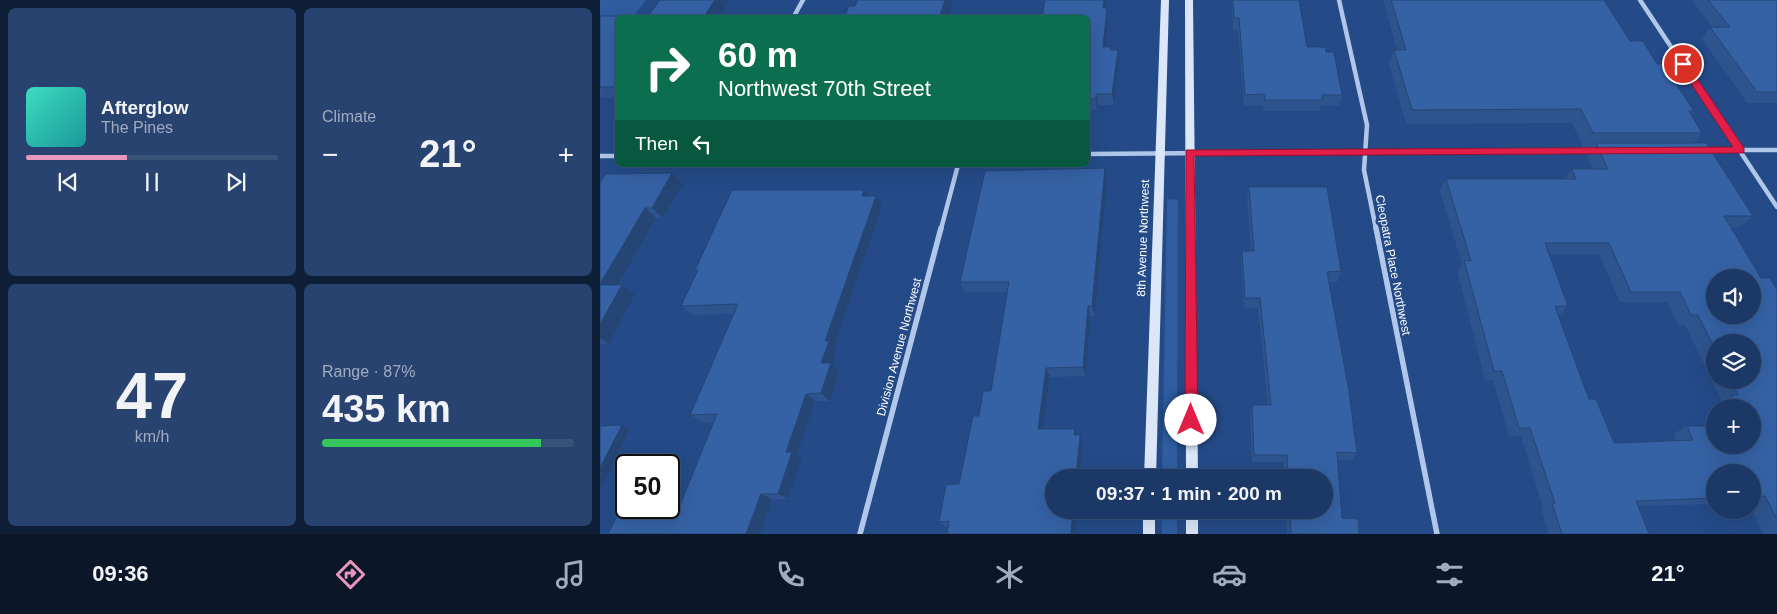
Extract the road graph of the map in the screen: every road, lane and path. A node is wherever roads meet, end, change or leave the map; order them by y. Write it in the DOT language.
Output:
graph roads {
  1 [pos="803,0"];
  2 [pos="1165,0"];
  3 [pos="1189,0"];
  4 [pos="1339,0"];
  5 [pos="1640,0"];
  6 [pos="795,15"];
  7 [pos="1603,150"];
  8 [pos="1701,150"];
  9 [pos="1740,150"];
  10 [pos="1777,150"];
  11 [pos="1365,151"];
  12 [pos="1159,152"];
  13 [pos="1189,152"];
  14 [pos="1090,154"];
  15 [pos="600,156"];
  16 [pos="615,156"];
  17 [pos="957,167"];
  18 [pos="1777,207"];
  19 [pos="1150,469"];
  20 [pos="1192,469"];
  21 [pos="1150,519"];
  22 [pos="1192,519"];
  23 [pos="860,534"];
  24 [pos="1149,534"];
  25 [pos="1192,534"];
  26 [pos="1437,534"];
  1 -- 6 [label="street"];
  2 -- 12 [label="main road, 8th Avenue Northwest"];
  3 -- 13 [label="main road"];
  4 -- 11 [label="street, Cleopatra Place Northwest"];
  5 -- 9 [label="street"];
  7 -- 11 [label="street"];
  8 -- 9 [label="street"];
  9 -- 10 [label="street"];
  9 -- 18 [label="street"];
  11 -- 13 [label="street"];
  11 -- 26 [label="street, Cleopatra Place Northwest"];
  12 -- 13 [label="street"];
  12 -- 14 [label="street"];
  12 -- 19 [label="main road, 8th Avenue Northwest"];
  13 -- 20 [label="main road"];
  15 -- 16 [label="street"];
  17 -- 23 [label="street, Division Avenue Northwest"];
  21 -- 24 [label="main road"];
  22 -- 25 [label="main road"];
}
